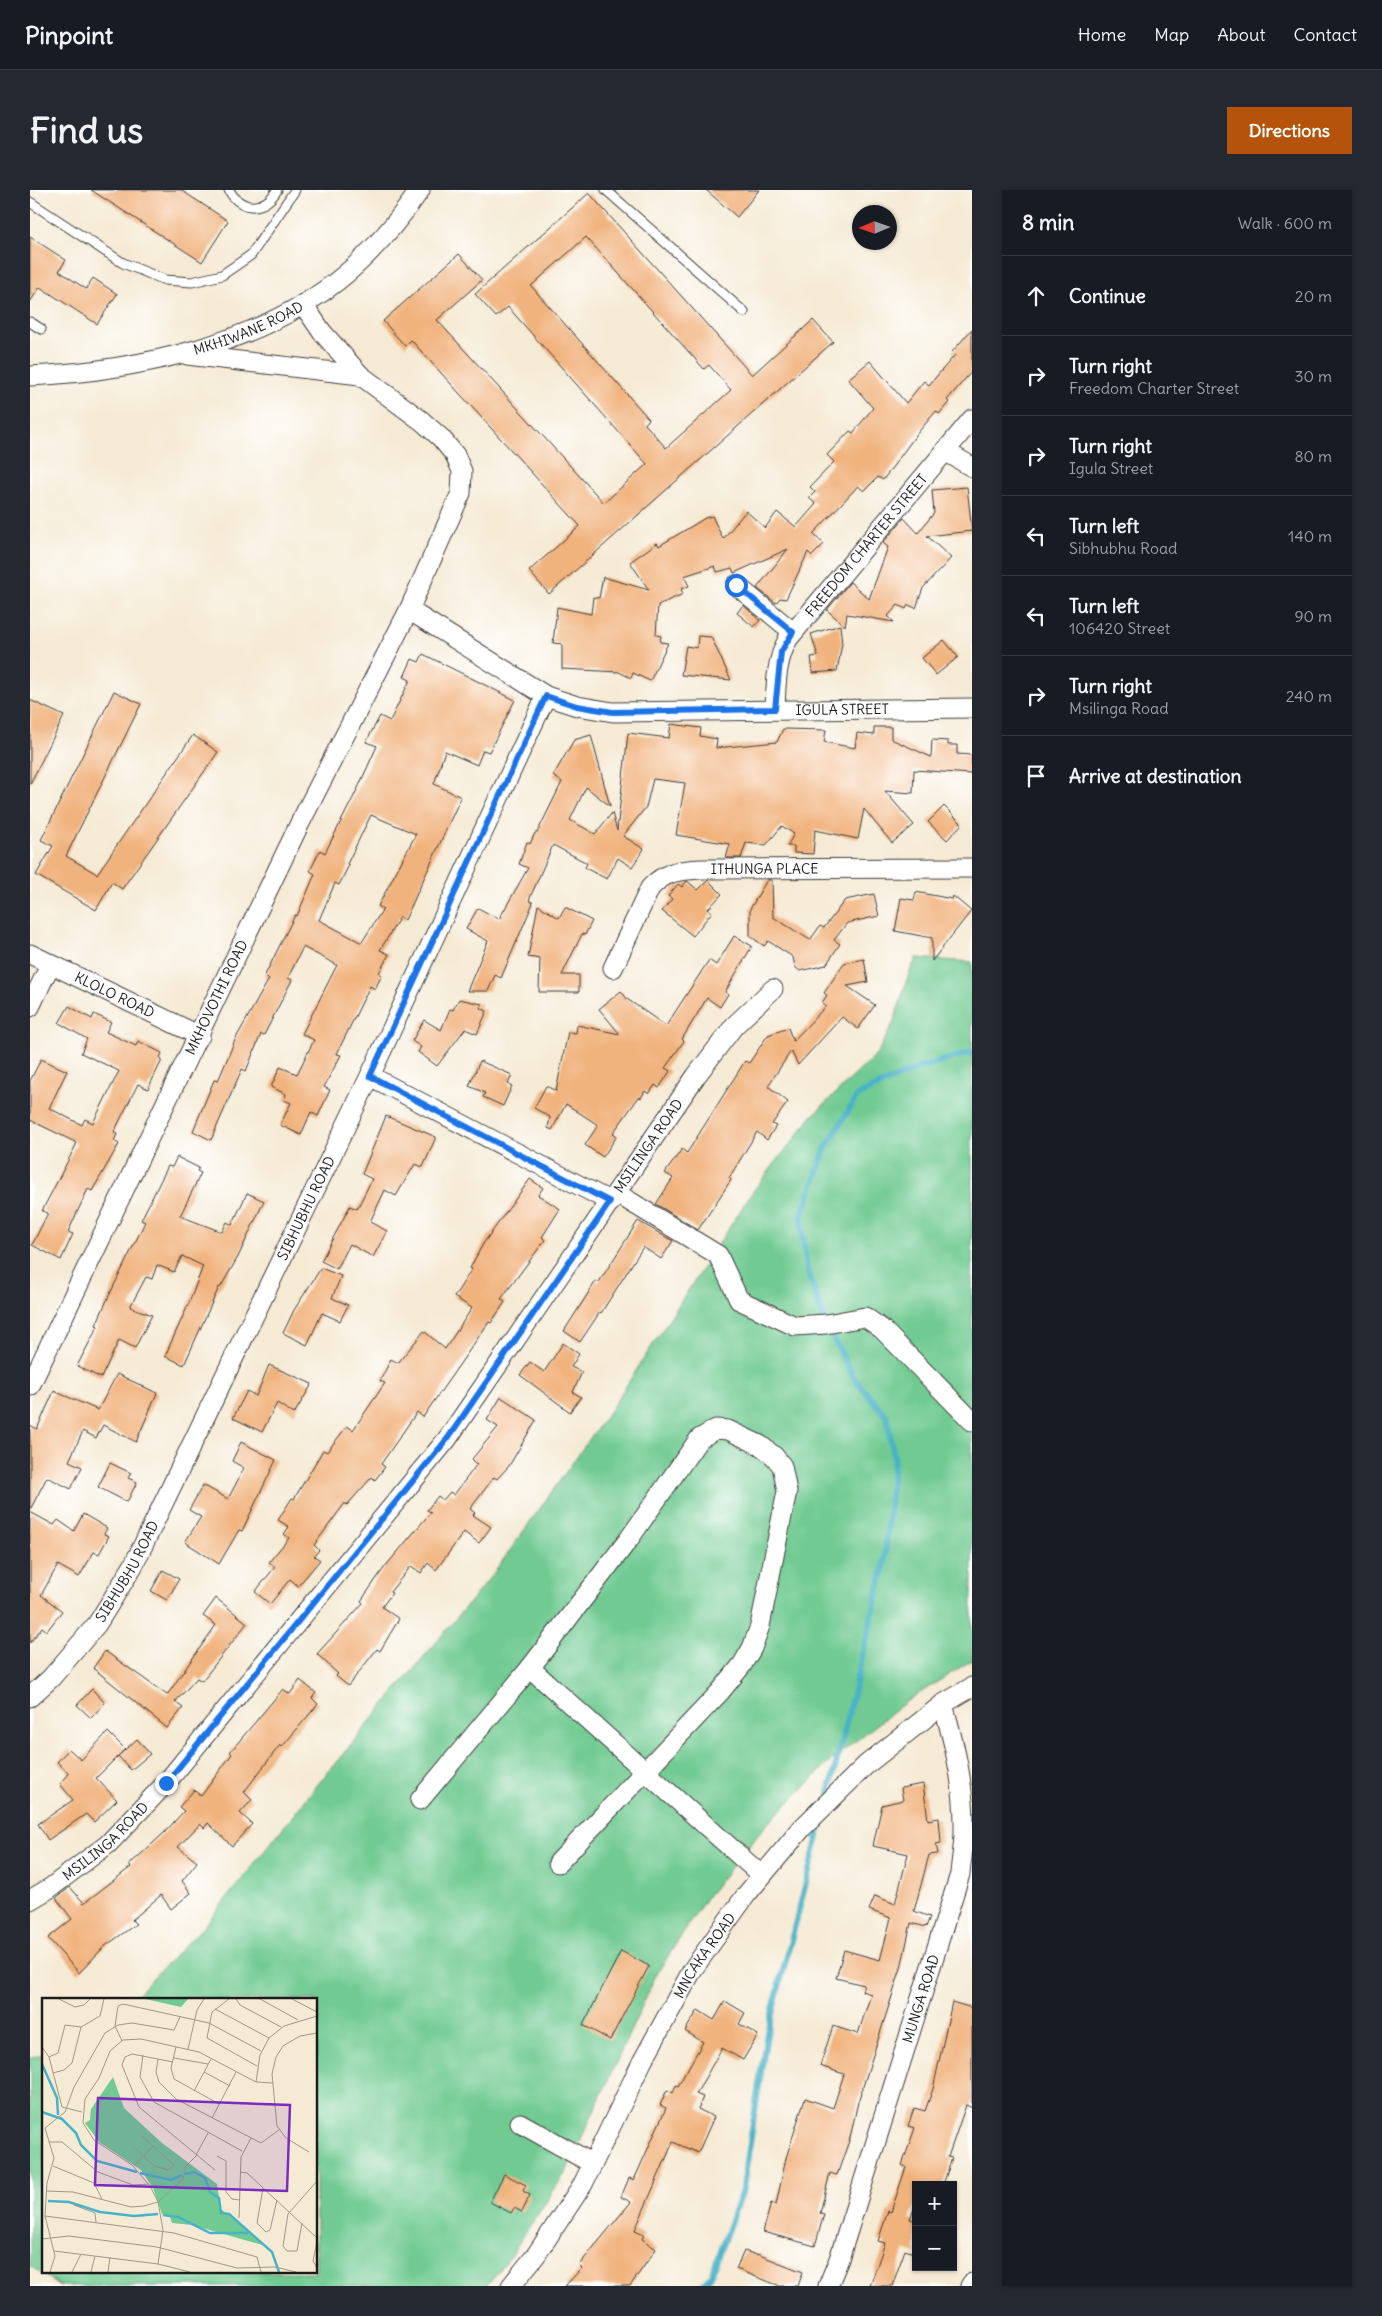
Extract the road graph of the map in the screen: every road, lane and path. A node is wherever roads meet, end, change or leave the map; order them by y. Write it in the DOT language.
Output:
graph roads {
  1 [pos="229,190"];
  2 [pos="295,190"];
  3 [pos="420,190"];
  4 [pos="606,190"];
  5 [pos="275,194"];
  6 [pos="30,202"];
  7 [pos="285,205"];
  8 [pos="303,304"];
  9 [pos="744,312"];
  10 [pos="30,322"];
  11 [pos="41,329"];
  12 [pos="180,354"];
  13 [pos="360,374"];
  14 [pos="30,376"];
  15 [pos="972,419"];
  16 [pos="945,451"];
  17 [pos="972,467"];
  18 [pos="736,585"];
  19 [pos="409,610"];
  20 [pos="793,632"];
  21 [pos="546,696"];
  22 [pos="972,708"];
  23 [pos="775,709"];
  24 [pos="972,868"];
  25 [pos="30,954"];
  26 [pos="50,965"];
  27 [pos="613,968"];
  28 [pos="772,989"];
  29 [pos="30,1007"];
  30 [pos="200,1036"];
  31 [pos="370,1076"];
  32 [pos="613,1198"];
  33 [pos="30,1386"];
  34 [pos="972,1421"];
  35 [pos="530,1668"];
  36 [pos="972,1687"];
  37 [pos="30,1697"];
  38 [pos="943,1704"];
  39 [pos="645,1771"];
  40 [pos="420,1800"];
  41 [pos="558,1863"];
  42 [pos="760,1875"];
  43 [pos="30,1900"];
  44 [pos="520,2123"];
  45 [pos="593,2164"];
  46 [pos="511,2286"];
  47 [pos="828,2286"];
  1 -- 5 [label="lane"];
  2 -- 7 [label="lane"];
  3 -- 8 [label="street, MKHIWANE ROAD"];
  4 -- 9 [label="lane"];
  5 -- 7 [label="lane"];
  6 -- 7 [label="lane"];
  8 -- 12 [label="street, MKHIWANE ROAD"];
  8 -- 13 [label="street, MKHOVOTHI ROAD"];
  10 -- 11 [label="lane"];
  12 -- 13 [label="street"];
  12 -- 14 [label="street, MKHIWANE ROAD"];
  13 -- 19 [label="street, MKHOVOTHI ROAD"];
  15 -- 16 [label="street, FREEDOM CHARTER STREET"];
  16 -- 17 [label="street"];
  16 -- 20 [label="street, FREEDOM CHARTER STREET"];
  18 -- 20 [label="street"];
  19 -- 21 [label="street, IGULA STREET"];
  19 -- 30 [label="street, MKHOVOTHI ROAD"];
  20 -- 23 [label="street, FREEDOM CHARTER STREET"];
  21 -- 23 [label="street, IGULA STREET"];
  21 -- 31 [label="street, SIBHUBHU ROAD"];
  22 -- 23 [label="street, IGULA STREET"];
  24 -- 27 [label="street, ITHUNGA PLACE"];
  25 -- 26 [label="street, KLOLO ROAD"];
  26 -- 29 [label="street"];
  26 -- 30 [label="street, KLOLO ROAD"];
  28 -- 32 [label="street, MSILINGA ROAD"];
  30 -- 33 [label="street, MKHOVOTHI ROAD"];
  31 -- 32 [label="street"];
  31 -- 37 [label="street, SIBHUBHU ROAD"];
  32 -- 34 [label="street"];
  32 -- 43 [label="street, MSILINGA ROAD"];
  35 -- 39 [label="street"];
  35 -- 39 [label="street"];
  35 -- 40 [label="street"];
  36 -- 38 [label="street, MNCAKA ROAD"];
  38 -- 42 [label="street, MNCAKA ROAD"];
  38 -- 47 [label="street, MUNGA ROAD"];
  39 -- 41 [label="street"];
  39 -- 42 [label="street"];
  42 -- 45 [label="street, MNCAKA ROAD"];
  44 -- 45 [label="street"];
  45 -- 46 [label="street, MNCAKA ROAD"];
}
